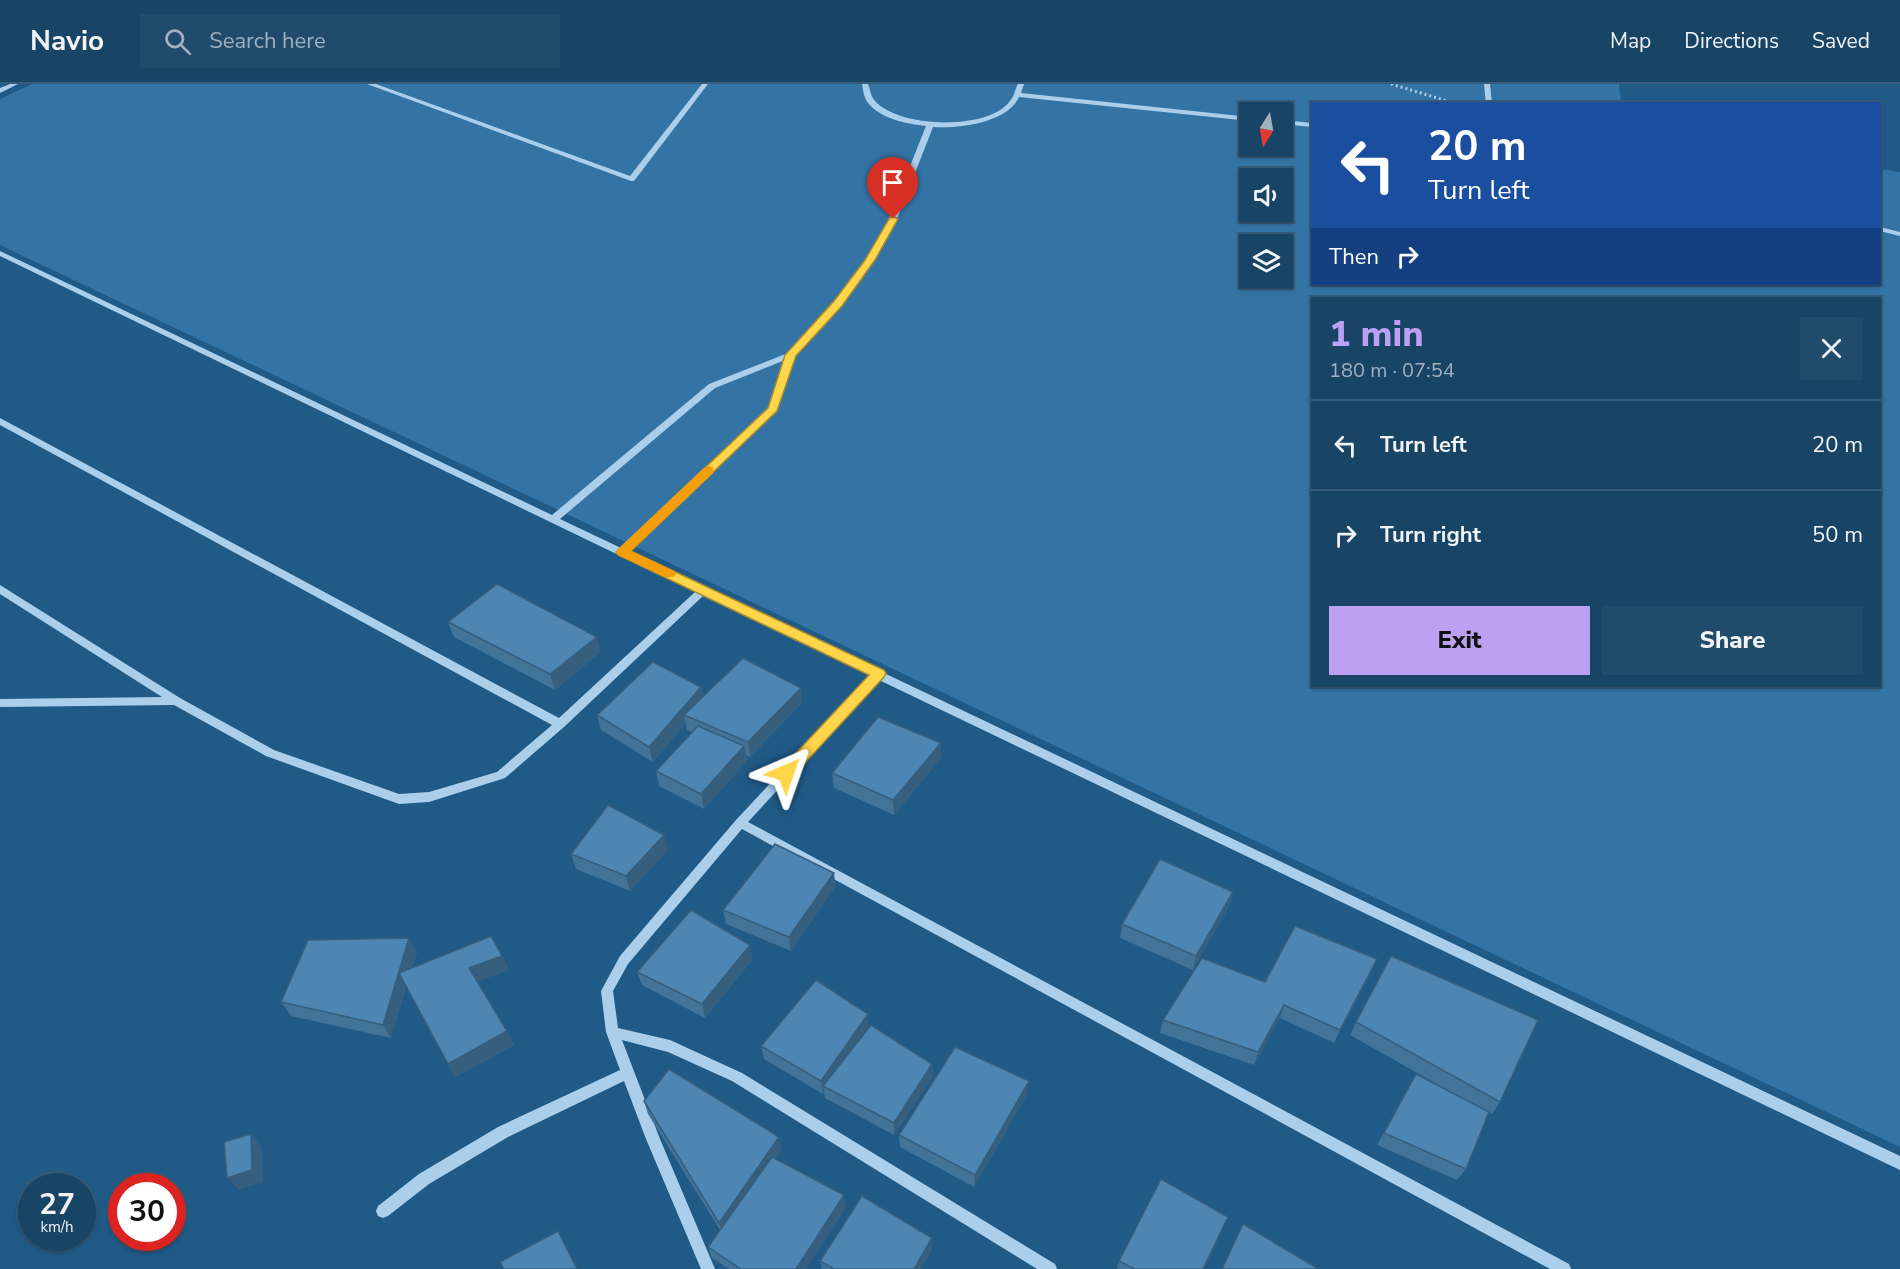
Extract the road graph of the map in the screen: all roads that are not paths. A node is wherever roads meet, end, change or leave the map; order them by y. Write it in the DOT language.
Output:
graph roads {
  1 [pos="15,84"];
  2 [pos="370,84"];
  3 [pos="705,84"];
  4 [pos="865,84"];
  5 [pos="1022,84"];
  6 [pos="1487,84"];
  7 [pos="0,91"];
  8 [pos="1021,95"];
  9 [pos="1489,102"];
  10 [pos="1239,118"];
  11 [pos="1293,123"];
  12 [pos="930,125"];
  13 [pos="1311,125"];
  14 [pos="1881,228"];
  15 [pos="1900,234"];
  16 [pos="0,253"];
  17 [pos="791,355"];
  18 [pos="0,421"];
  19 [pos="552,520"];
  20 [pos="622,552"];
  21 [pos="0,589"];
  22 [pos="703,590"];
  23 [pos="879,673"];
  24 [pos="176,701"];
  25 [pos="0,703"];
  26 [pos="560,724"];
  27 [pos="740,823"];
  28 [pos="612,1032"];
  29 [pos="628,1073"];
  30 [pos="1900,1163"];
  31 [pos="383,1211"];
  32 [pos="708,1269"];
  33 [pos="1050,1269"];
  34 [pos="1564,1269"];
  1 -- 7 [label="street"];
  2 -- 3 [label="street"];
  4 -- 12 [label="street"];
  5 -- 8 [label="street"];
  6 -- 9 [label="street"];
  8 -- 10 [label="street"];
  8 -- 12 [label="street"];
  11 -- 13 [label="street"];
  12 -- 17 [label="street"];
  14 -- 15 [label="street"];
  16 -- 19 [label="street"];
  17 -- 19 [label="street"];
  17 -- 20 [label="street"];
  18 -- 26 [label="street"];
  19 -- 20 [label="street"];
  20 -- 22 [label="street"];
  21 -- 24 [label="street"];
  22 -- 23 [label="street"];
  22 -- 26 [label="street"];
  23 -- 27 [label="street"];
  23 -- 30 [label="street"];
  24 -- 25 [label="street"];
  24 -- 26 [label="street"];
  27 -- 28 [label="street"];
  27 -- 34 [label="street"];
  28 -- 29 [label="street"];
  28 -- 33 [label="street"];
  29 -- 31 [label="street"];
  29 -- 32 [label="street"];
}
